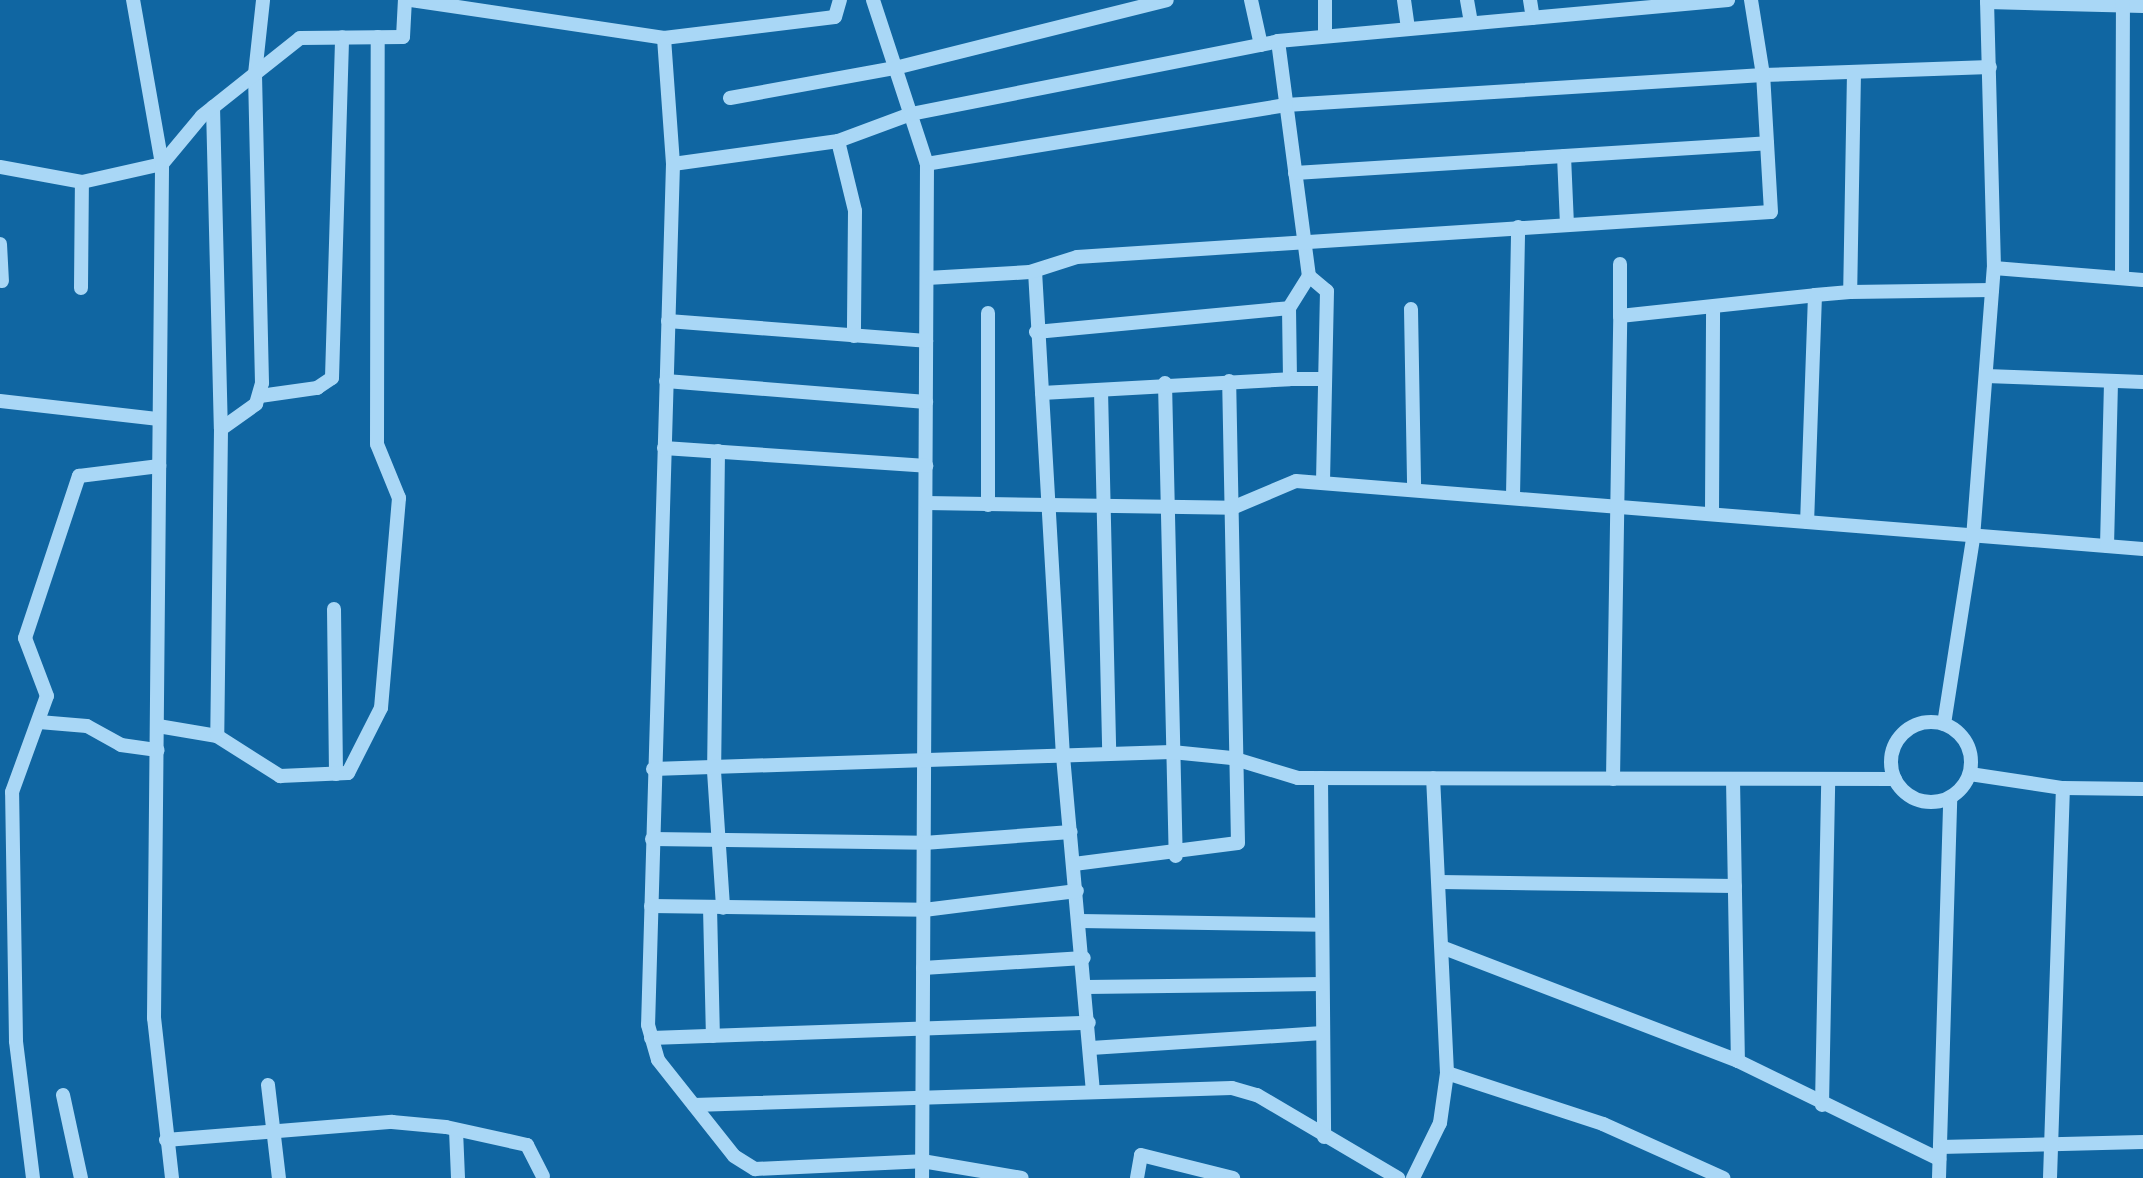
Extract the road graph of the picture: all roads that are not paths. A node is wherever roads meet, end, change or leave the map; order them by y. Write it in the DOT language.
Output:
graph roads {
  1 [pos="133,0"];
  2 [pos="263,0"];
  3 [pos="408,0"];
  4 [pos="873,0"];
  5 [pos="1167,0"];
  6 [pos="1251,0"];
  7 [pos="1325,0"];
  8 [pos="1404,0"];
  9 [pos="1467,0"];
  10 [pos="1530,0"];
  11 [pos="1728,0"];
  12 [pos="1751,0"];
  13 [pos="844,1"];
  14 [pos="1987,1"];
  15 [pos="1667,2"];
  16 [pos="2122,3"];
  17 [pos="1599,6"];
  18 [pos="2143,6"];
  19 [pos="1533,18"];
  20 [pos="1471,23"];
  21 [pos="1408,27"];
  22 [pos="1325,36"];
  23 [pos="342,37"];
  24 [pos="378,37"];
  25 [pos="664,38"];
  26 [pos="1278,41"];
  27 [pos="1261,45"];
  28 [pos="1990,67"];
  29 [pos="895,68"];
  30 [pos="1854,72"];
  31 [pos="255,74"];
  32 [pos="1763,75"];
  33 [pos="730,98"];
  34 [pos="1286,105"];
  35 [pos="213,107"];
  36 [pos="911,114"];
  37 [pos="838,141"];
  38 [pos="1767,143"];
  39 [pos="1564,156"];
  40 [pos="162,164"];
  41 [pos="673,164"];
  42 [pos="927,164"];
  43 [pos="1,168"];
  44 [pos="1295,173"];
  45 [pos="82,182"];
  46 [pos="1567,224"];
  47 [pos="1518,227"];
  48 [pos="1303,239"];
  49 [pos="0,244"];
  50 [pos="1620,264"];
  51 [pos="1994,268"];
  52 [pos="1035,271"];
  53 [pos="1309,276"];
  54 [pos="927,278"];
  55 [pos="2122,278"];
  56 [pos="2143,280"];
  57 [pos="2,281"];
  58 [pos="81,288"];
  59 [pos="1992,290"];
  60 [pos="1850,292"];
  61 [pos="1815,295"];
  62 [pos="1289,308"];
  63 [pos="1411,309"];
  64 [pos="1713,309"];
  65 [pos="988,313"];
  66 [pos="1620,316"];
  67 [pos="668,321"];
  68 [pos="1036,332"];
  69 [pos="854,336"];
  70 [pos="926,341"];
  71 [pos="1986,376"];
  72 [pos="1290,379"];
  73 [pos="1325,379"];
  74 [pos="666,381"];
  75 [pos="1229,381"];
  76 [pos="2111,382"];
  77 [pos="2143,382"];
  78 [pos="1165,383"];
  79 [pos="1101,390"];
  80 [pos="1042,393"];
  81 [pos="260,396"];
  82 [pos="0,401"];
  83 [pos="926,402"];
  84 [pos="159,419"];
  85 [pos="221,429"];
  86 [pos="664,448"];
  87 [pos="718,451"];
  88 [pos="159,466"];
  89 [pos="926,466"];
  90 [pos="1323,483"];
  91 [pos="1414,489"];
  92 [pos="1513,496"];
  93 [pos="926,503"];
  94 [pos="1612,503"];
  95 [pos="988,505"];
  96 [pos="1045,506"];
  97 [pos="1101,506"];
  98 [pos="1232,508"];
  99 [pos="1170,512"];
  100 [pos="1712,513"];
  101 [pos="1807,522"];
  102 [pos="1973,538"];
  103 [pos="2107,546"];
  104 [pos="2143,549"];
  105 [pos="334,609"];
  106 [pos="39,722"];
  107 [pos="1944,724"];
  108 [pos="158,726"];
  109 [pos="217,736"];
  110 [pos="158,750"];
  111 [pos="1109,752"];
  112 [pos="1172,752"];
  113 [pos="1063,756"];
  114 [pos="1232,758"];
  115 [pos="924,763"];
  116 [pos="653,769"];
  117 [pos="714,771"];
  118 [pos="336,774"];
  119 [pos="1970,774"];
  120 [pos="1321,778"];
  121 [pos="1433,778"];
  122 [pos="1613,779"];
  123 [pos="1733,779"];
  124 [pos="1828,779"];
  125 [pos="1895,779"];
  126 [pos="2063,788"];
  127 [pos="2143,789"];
  128 [pos="1950,798"];
  129 [pos="1071,832"];
  130 [pos="652,839"];
  131 [pos="719,840"];
  132 [pos="924,843"];
  133 [pos="1176,856"];
  134 [pos="1074,864"];
  135 [pos="1440,882"];
  136 [pos="1735,886"];
  137 [pos="1077,891"];
  138 [pos="651,906"];
  139 [pos="716,908"];
  140 [pos="924,910"];
  141 [pos="1080,921"];
  142 [pos="1322,925"];
  143 [pos="1444,948"];
  144 [pos="1084,958"];
  145 [pos="923,968"];
  146 [pos="1322,984"];
  147 [pos="1086,987"];
  148 [pos="1089,1023"];
  149 [pos="923,1031"];
  150 [pos="1323,1033"];
  151 [pos="713,1036"];
  152 [pos="651,1038"];
  153 [pos="1091,1048"];
  154 [pos="1738,1061"];
  155 [pos="1447,1073"];
  156 [pos="268,1085"];
  157 [pos="1093,1089"];
  158 [pos="63,1095"];
  159 [pos="923,1097"];
  160 [pos="694,1105"];
  161 [pos="1822,1105"];
  162 [pos="456,1130"];
  163 [pos="274,1131"];
  164 [pos="1324,1137"];
  165 [pos="166,1140"];
  166 [pos="2143,1142"];
  167 [pos="2051,1144"];
  168 [pos="1939,1153"];
  169 [pos="922,1161"];
  170 [pos="543,1176"];
  171 [pos="1417,1177"];
  172 [pos="33,1178"];
  173 [pos="81,1178"];
  174 [pos="172,1178"];
  175 [pos="279,1178"];
  176 [pos="458,1178"];
  177 [pos="922,1178"];
  178 [pos="1022,1178"];
  179 [pos="1137,1178"];
  180 [pos="1233,1178"];
  181 [pos="1398,1178"];
  182 [pos="1723,1178"];
  183 [pos="1939,1178"];
  184 [pos="2050,1178"];
  1 -- 40 [label="street"];
  2 -- 31 [label="street"];
  3 -- 24 [label="street"];
  3 -- 25 [label="street"];
  4 -- 29 [label="street"];
  5 -- 29 [label="street"];
  6 -- 27 [label="street"];
  7 -- 22 [label="street"];
  8 -- 21 [label="street"];
  9 -- 20 [label="street"];
  10 -- 19 [label="street"];
  11 -- 15 [label="street"];
  12 -- 32 [label="street"];
  13 -- 25 [label="street"];
  14 -- 16 [label="street"];
  14 -- 28 [label="street"];
  15 -- 17 [label="street"];
  16 -- 18 [label="street"];
  16 -- 55 [label="street"];
  17 -- 19 [label="street"];
  19 -- 20 [label="street"];
  20 -- 21 [label="street"];
  21 -- 22 [label="street"];
  22 -- 26 [label="street"];
  23 -- 24 [label="street"];
  23 -- 31 [label="street"];
  23 -- 81 [label="street"];
  24 -- 118 [label="street"];
  25 -- 41 [label="street"];
  26 -- 27 [label="street"];
  26 -- 34 [label="street"];
  27 -- 36 [label="street"];
  28 -- 30 [label="street"];
  28 -- 51 [label="street"];
  29 -- 33 [label="street"];
  29 -- 36 [label="street"];
  30 -- 32 [label="street"];
  30 -- 60 [label="street"];
  31 -- 35 [label="street"];
  31 -- 81 [label="street"];
  32 -- 34 [label="street"];
  32 -- 38 [label="street"];
  34 -- 42 [label="street"];
  34 -- 44 [label="street"];
  35 -- 40 [label="street"];
  35 -- 85 [label="street"];
  36 -- 37 [label="street"];
  36 -- 42 [label="street"];
  37 -- 41 [label="street"];
  37 -- 69 [label="street"];
  38 -- 39 [label="street"];
  38 -- 46 [label="street"];
  39 -- 44 [label="street"];
  39 -- 46 [label="street"];
  40 -- 45 [label="street"];
  40 -- 84 [label="street"];
  41 -- 67 [label="street"];
  42 -- 54 [label="street"];
  43 -- 45 [label="street"];
  44 -- 48 [label="street"];
  45 -- 58 [label="street"];
  46 -- 47 [label="street"];
  47 -- 48 [label="street"];
  47 -- 92 [label="street"];
  48 -- 52 [label="street"];
  48 -- 53 [label="street"];
  49 -- 57 [label="street"];
  50 -- 66 [label="street"];
  51 -- 55 [label="street"];
  51 -- 59 [label="street"];
  52 -- 54 [label="street"];
  52 -- 68 [label="street"];
  53 -- 62 [label="street"];
  53 -- 73 [label="street"];
  54 -- 70 [label="street"];
  55 -- 56 [label="street"];
  59 -- 60 [label="street"];
  59 -- 71 [label="street"];
  60 -- 61 [label="street"];
  61 -- 64 [label="street"];
  61 -- 101 [label="street"];
  62 -- 68 [label="street"];
  62 -- 72 [label="street"];
  63 -- 91 [label="street"];
  64 -- 66 [label="street"];
  64 -- 100 [label="street"];
  65 -- 95 [label="street"];
  66 -- 94 [label="street"];
  67 -- 69 [label="street"];
  67 -- 74 [label="street"];
  68 -- 80 [label="street"];
  69 -- 70 [label="street"];
  70 -- 83 [label="street"];
  71 -- 76 [label="street"];
  71 -- 102 [label="street"];
  72 -- 73 [label="street"];
  72 -- 75 [label="street"];
  73 -- 90 [label="street"];
  74 -- 83 [label="street"];
  74 -- 86 [label="street"];
  75 -- 78 [label="street"];
  75 -- 98 [label="street"];
  76 -- 77 [label="street"];
  76 -- 103 [label="street"];
  78 -- 79 [label="street"];
  78 -- 99 [label="street"];
  79 -- 80 [label="street"];
  79 -- 97 [label="street"];
  80 -- 96 [label="street"];
  81 -- 85 [label="street"];
  82 -- 84 [label="street"];
  83 -- 89 [label="street"];
  84 -- 88 [label="street"];
  85 -- 109 [label="street"];
  86 -- 87 [label="street"];
  86 -- 116 [label="street"];
  87 -- 89 [label="street"];
  87 -- 117 [label="street"];
  88 -- 106 [label="street"];
  88 -- 108 [label="street"];
  89 -- 93 [label="street"];
  90 -- 91 [label="street"];
  90 -- 98 [label="street"];
  91 -- 92 [label="street"];
  92 -- 94 [label="street"];
  93 -- 95 [label="street"];
  93 -- 115 [label="street"];
  94 -- 100 [label="street"];
  94 -- 122 [label="street"];
  95 -- 96 [label="street"];
  96 -- 97 [label="street"];
  96 -- 113 [label="street"];
  97 -- 99 [label="street"];
  97 -- 111 [label="street"];
  98 -- 99 [label="street"];
  98 -- 114 [label="street"];
  99 -- 112 [label="street"];
  100 -- 101 [label="street"];
  101 -- 102 [label="street"];
  102 -- 103 [label="street"];
  102 -- 107 [label="street"];
  103 -- 104 [label="street"];
  105 -- 118 [label="street"];
  106 -- 110 [label="street"];
  106 -- 172 [label="street"];
  107 -- 119 [label="street"];
  107 -- 125 [label="street"];
  108 -- 109 [label="street"];
  108 -- 110 [label="street"];
  109 -- 118 [label="street"];
  110 -- 165 [label="street"];
  111 -- 112 [label="street"];
  111 -- 113 [label="street"];
  112 -- 114 [label="street"];
  112 -- 133 [label="street"];
  113 -- 115 [label="street"];
  113 -- 129 [label="street"];
  114 -- 120 [label="street"];
  114 -- 133 [label="street"];
  115 -- 117 [label="street"];
  115 -- 132 [label="street"];
  116 -- 117 [label="street"];
  116 -- 130 [label="street"];
  117 -- 131 [label="street"];
  119 -- 126 [label="street"];
  119 -- 128 [label="street"];
  120 -- 121 [label="street"];
  120 -- 142 [label="street"];
  121 -- 122 [label="street"];
  121 -- 135 [label="street"];
  122 -- 123 [label="street"];
  123 -- 124 [label="street"];
  123 -- 136 [label="street"];
  124 -- 125 [label="street"];
  124 -- 161 [label="street"];
  125 -- 128 [label="street"];
  126 -- 127 [label="street"];
  126 -- 167 [label="street"];
  128 -- 168 [label="street"];
  129 -- 132 [label="street"];
  129 -- 134 [label="street"];
  130 -- 131 [label="street"];
  130 -- 138 [label="street"];
  131 -- 132 [label="street"];
  131 -- 139 [label="street"];
  132 -- 140 [label="street"];
  133 -- 134 [label="street"];
  134 -- 137 [label="street"];
  135 -- 136 [label="street"];
  135 -- 143 [label="street"];
  136 -- 154 [label="street"];
  137 -- 140 [label="street"];
  137 -- 141 [label="street"];
  138 -- 139 [label="street"];
  138 -- 152 [label="street"];
  139 -- 140 [label="street"];
  139 -- 151 [label="street"];
  140 -- 145 [label="street"];
  141 -- 142 [label="street"];
  141 -- 144 [label="street"];
  142 -- 146 [label="street"];
  143 -- 154 [label="street"];
  143 -- 155 [label="street"];
  144 -- 145 [label="street"];
  144 -- 147 [label="street"];
  145 -- 149 [label="street"];
  146 -- 147 [label="street"];
  146 -- 150 [label="street"];
  147 -- 148 [label="street"];
  148 -- 149 [label="street"];
  148 -- 153 [label="street"];
  149 -- 151 [label="street"];
  149 -- 159 [label="street"];
  150 -- 153 [label="street"];
  150 -- 164 [label="street"];
  151 -- 152 [label="street"];
  152 -- 160 [label="street"];
  153 -- 157 [label="street"];
  154 -- 161 [label="street"];
  155 -- 171 [label="street"];
  155 -- 182 [label="street"];
  156 -- 163 [label="street"];
  157 -- 159 [label="street"];
  157 -- 164 [label="street"];
  158 -- 173 [label="street"];
  159 -- 160 [label="street"];
  159 -- 169 [label="street"];
  160 -- 169 [label="street"];
  161 -- 168 [label="street"];
  162 -- 163 [label="street"];
  162 -- 170 [label="street"];
  162 -- 176 [label="street"];
  163 -- 165 [label="street"];
  163 -- 175 [label="street"];
  164 -- 181 [label="street"];
  165 -- 174 [label="street"];
  166 -- 167 [label="street"];
  167 -- 168 [label="street"];
  167 -- 184 [label="street"];
  168 -- 183 [label="street"];
  169 -- 177 [label="street"];
  169 -- 178 [label="street"];
  179 -- 180 [label="street"];
}
